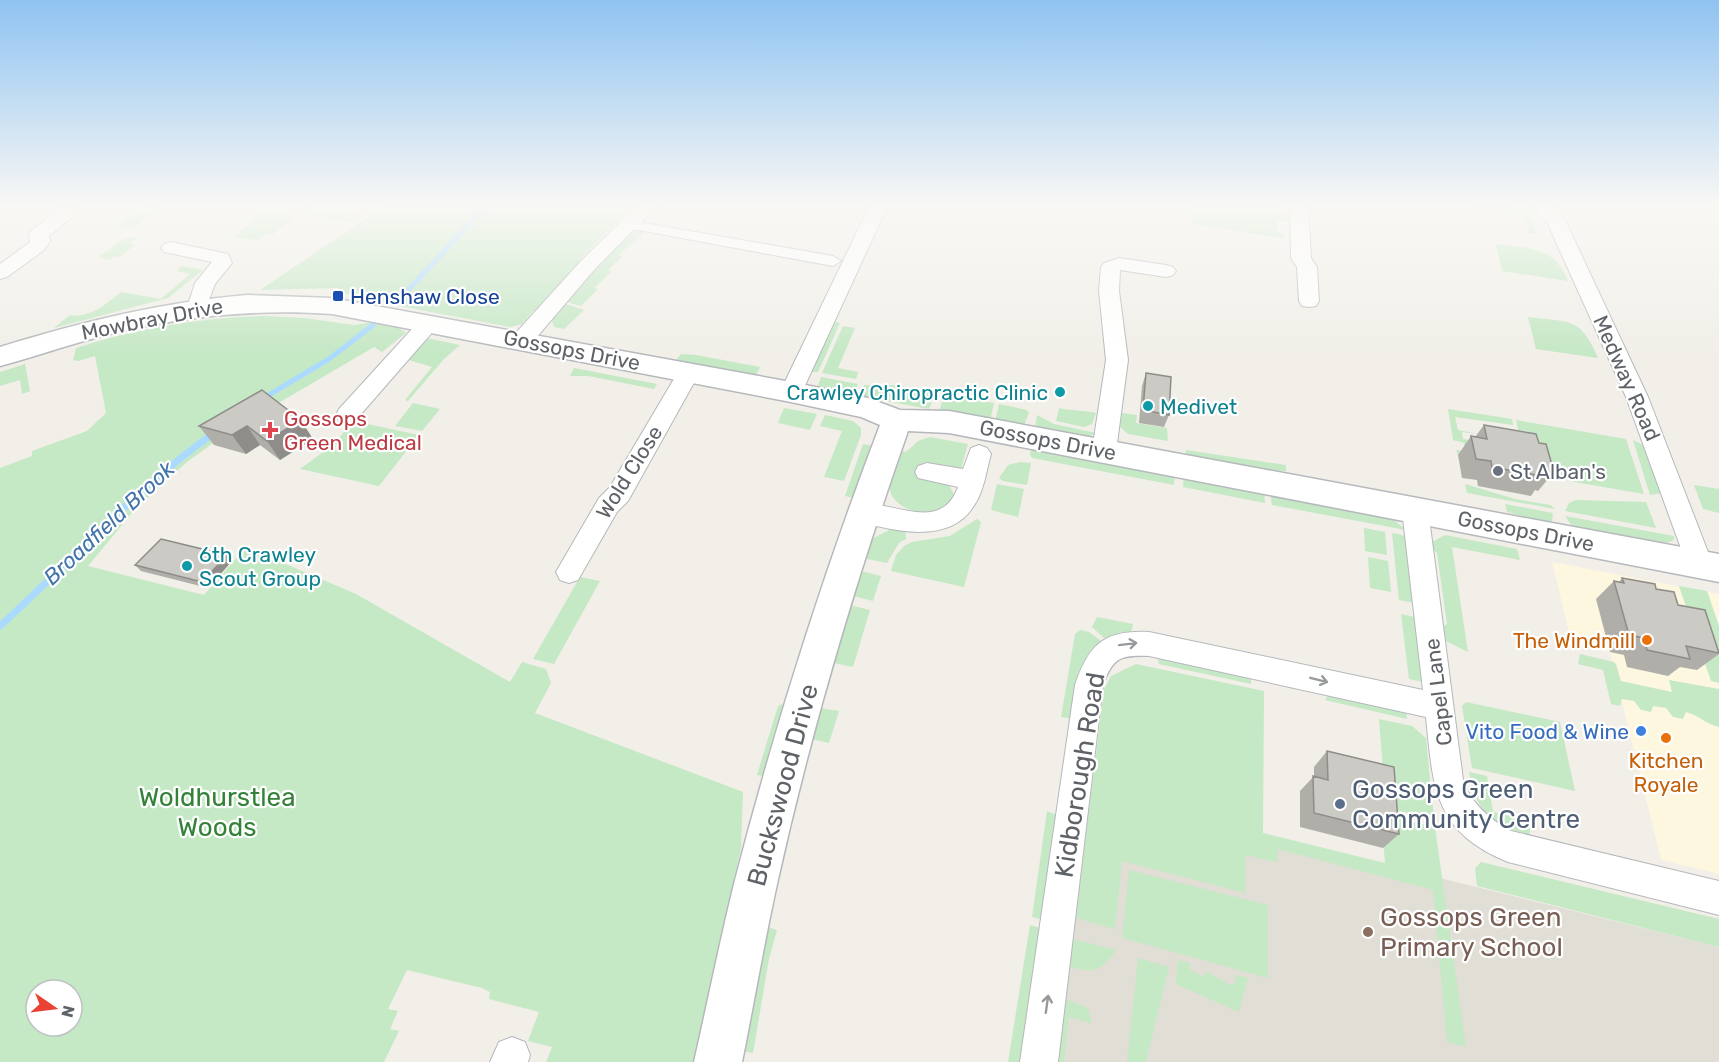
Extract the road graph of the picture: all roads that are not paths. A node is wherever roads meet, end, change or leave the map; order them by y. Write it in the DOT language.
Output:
graph roads {
  1 [pos="25,255"];
  2 [pos="207,255"];
  3 [pos="599,255"];
  4 [pos="797,255"];
  5 [pos="856,255"];
  6 [pos="1301,255"];
  7 [pos="1573,255"];
  8 [pos="833,261"];
  9 [pos="1166,271"];
  10 [pos="0,273"];
  11 [pos="1309,301"];
  12 [pos="197,308"];
  13 [pos="375,313"];
  14 [pos="429,323"];
  15 [pos="522,340"];
  16 [pos="0,357"];
  17 [pos="689,372"];
  18 [pos="791,392"];
  19 [pos="347,415"];
  20 [pos="897,420"];
  21 [pos="1104,451"];
  22 [pos="979,454"];
  23 [pos="927,472"];
  24 [pos="972,480"];
  25 [pos="1415,510"];
  26 [pos="864,513"];
  27 [pos="1709,566"];
  28 [pos="569,572"];
  29 [pos="1439,707"];
  30 [pos="1719,898"];
  31 [pos="718,1062"];
  32 [pos="1039,1062"];
  1 -- 10 [label="street"];
  2 -- 12 [label="street"];
  3 -- 15 [label="street"];
  4 -- 8 [label="street"];
  5 -- 18 [label="street"];
  6 -- 11 [label="street"];
  7 -- 27 [label="street, Medway Road"];
  9 -- 21 [label="street"];
  12 -- 13 [label="street, Mowbray Drive"];
  12 -- 16 [label="street, Mowbray Drive"];
  13 -- 14 [label="street, Gossops Drive"];
  14 -- 15 [label="street, Gossops Drive"];
  14 -- 19 [label="street"];
  15 -- 17 [label="street, Gossops Drive"];
  17 -- 18 [label="street, Gossops Drive"];
  17 -- 28 [label="street, Wold Close"];
  18 -- 20 [label="street, Gossops Drive"];
  20 -- 21 [label="street, Gossops Drive"];
  20 -- 26 [label="street, Buckswood Drive"];
  21 -- 25 [label="street, Gossops Drive"];
  22 -- 24 [label="street"];
  23 -- 24 [label="street"];
  24 -- 26 [label="street"];
  25 -- 27 [label="street, Gossops Drive"];
  25 -- 29 [label="street, Capel Lane"];
  26 -- 31 [label="street, Buckswood Drive"];
  29 -- 30 [label="street, Capel Lane"];
  32 -- 29 [label="street, Kidborough Road, one-way"];
}
